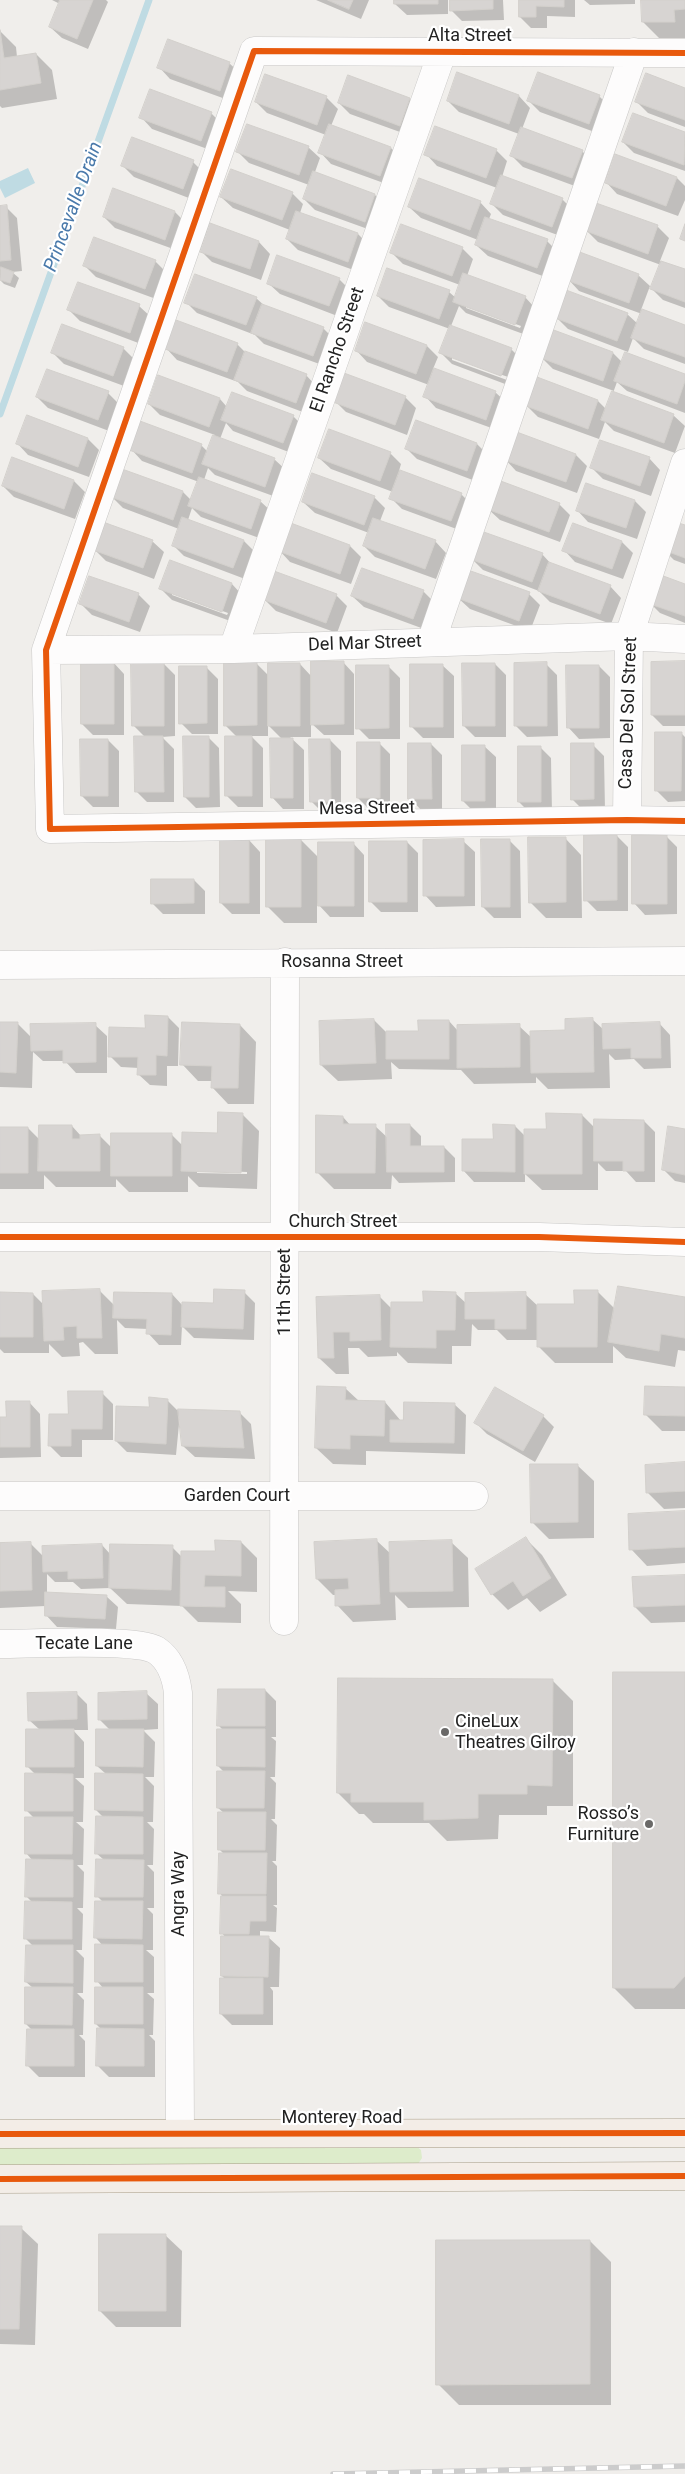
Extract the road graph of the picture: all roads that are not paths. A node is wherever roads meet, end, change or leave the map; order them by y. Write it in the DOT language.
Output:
graph roads {
  1 [pos="443,50"];
  2 [pos="634,52"];
  3 [pos="685,53"];
  4 [pos="685,463"];
  5 [pos="629,636"];
  6 [pos="685,639"];
  7 [pos="431,642"];
  8 [pos="233,649"];
  9 [pos="46,650"];
  10 [pos="627,820"];
  11 [pos="685,821"];
  12 [pos="685,961"];
  13 [pos="285,962"];
  14 [pos="0,965"];
  15 [pos="0,1236"];
  16 [pos="285,1237"];
  17 [pos="685,1242"];
  18 [pos="0,1496"];
  19 [pos="284,1496"];
  20 [pos="474,1496"];
  21 [pos="284,1621"];
  22 [pos="0,1644"];
  23 [pos="165,1657"];
  24 [pos="180,2133"];
  25 [pos="685,2133"];
  26 [pos="0,2134"];
  27 [pos="685,2176"];
  28 [pos="0,2179"];
  1 -- 2 [label="street, Alta Street"];
  1 -- 8 [label="street, El Rancho Street"];
  1 -- 9 [label="street, Alta Street"];
  2 -- 3 [label="street, Alta Street"];
  2 -- 7 [label="street"];
  4 -- 5 [label="street, Casa Del Sol Street"];
  5 -- 6 [label="street, Del Mar Street"];
  5 -- 7 [label="street, Del Mar Street"];
  5 -- 10 [label="street, Casa Del Sol Street"];
  7 -- 8 [label="street, Del Mar Street"];
  8 -- 9 [label="street, Del Mar Street"];
  9 -- 10 [label="street, Mesa Street"];
  10 -- 11 [label="street, Mesa Street"];
  12 -- 13 [label="street, Rosanna Street"];
  13 -- 14 [label="street, Rosanna Street"];
  13 -- 16 [label="street, 11th Street"];
  15 -- 16 [label="street, Church Street"];
  16 -- 17 [label="street, Church Street"];
  16 -- 19 [label="street, 11th Street"];
  18 -- 19 [label="street, Garden Court"];
  19 -- 20 [label="street, Garden Court"];
  19 -- 21 [label="street, 11th Street"];
  22 -- 23 [label="street, Tecate Lane"];
  23 -- 24 [label="street, Angra Way"];
  24 -- 25 [label="main road, Monterey Road"];
  24 -- 26 [label="main road, Monterey Road"];
  27 -- 28 [label="main road"];
}
